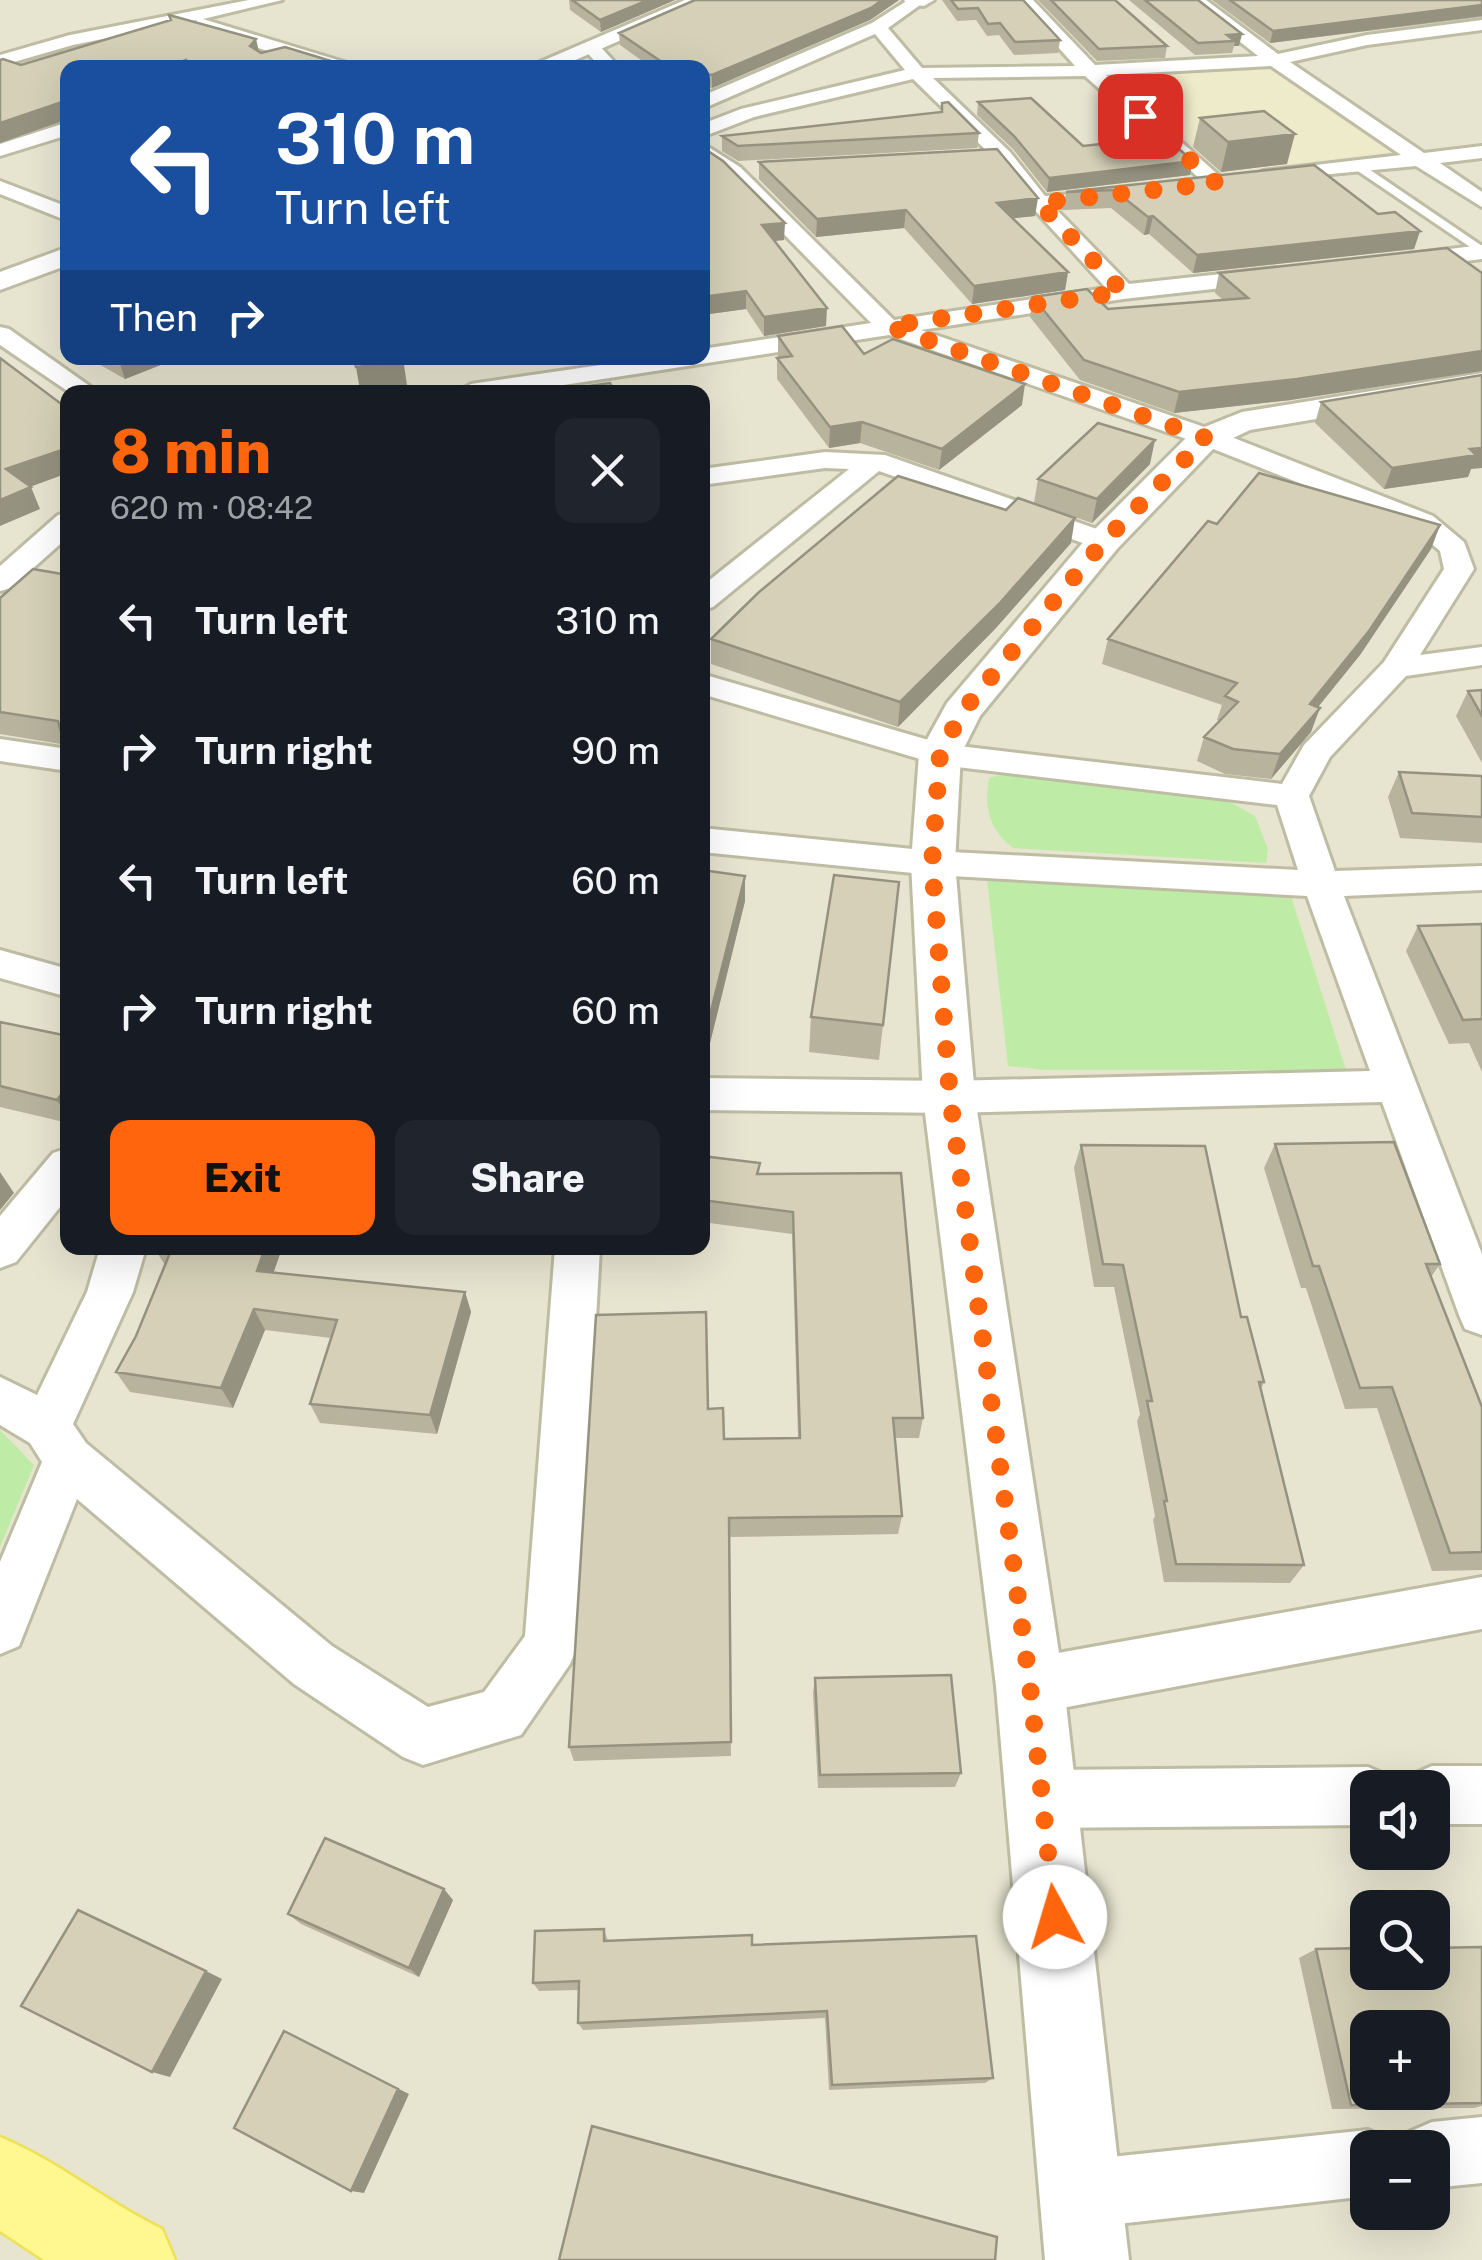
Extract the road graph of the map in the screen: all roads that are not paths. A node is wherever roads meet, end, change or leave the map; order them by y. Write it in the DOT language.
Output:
graph roads {
  1 [pos="274,0"];
  2 [pos="703,0"];
  3 [pos="919,0"];
  4 [pos="1024,0"];
  5 [pos="1195,0"];
  6 [pos="182,18"];
  7 [pos="1482,25"];
  8 [pos="878,27"];
  9 [pos="1449,28"];
  10 [pos="70,40"];
  11 [pos="0,42"];
  12 [pos="1165,44"];
  13 [pos="590,46"];
  14 [pos="1482,46"];
  15 [pos="294,52"];
  16 [pos="268,60"];
  17 [pos="324,60"];
  18 [pos="557,60"];
  19 [pos="603,60"];
  20 [pos="1276,60"];
  21 [pos="0,61"];
  22 [pos="1191,66"];
  23 [pos="1090,71"];
  24 [pos="918,73"];
  25 [pos="710,99"];
  26 [pos="710,128"];
  27 [pos="60,131"];
  28 [pos="0,150"];
  29 [pos="1482,152"];
  30 [pos="710,155"];
  31 [pos="1003,156"];
  32 [pos="964,158"];
  33 [pos="1422,158"];
  34 [pos="1356,165"];
  35 [pos="771,169"];
  36 [pos="733,171"];
  37 [pos="0,188"];
  38 [pos="1138,192"];
  39 [pos="1482,200"];
  40 [pos="1039,203"];
  41 [pos="60,211"];
  42 [pos="1482,252"];
  43 [pos="60,259"];
  44 [pos="1371,266"];
  45 [pos="1295,274"];
  46 [pos="0,282"];
  47 [pos="1123,292"];
  48 [pos="888,326"];
  49 [pos="0,334"];
  50 [pos="710,355"];
  51 [pos="618,365"];
  52 [pos="1482,382"];
  53 [pos="75,385"];
  54 [pos="478,385"];
  55 [pos="1206,438"];
  56 [pos="875,461"];
  57 [pos="710,474"];
  58 [pos="60,529"];
  59 [pos="1104,541"];
  60 [pos="38,548"];
  61 [pos="60,552"];
  62 [pos="3,576"];
  63 [pos="710,595"];
  64 [pos="1482,656"];
  65 [pos="1396,668"];
  66 [pos="710,686"];
  67 [pos="0,750"];
  68 [pos="940,754"];
  69 [pos="60,759"];
  70 [pos="1292,796"];
  71 [pos="710,841"];
  72 [pos="932,863"];
  73 [pos="1482,878"];
  74 [pos="1322,884"];
  75 [pos="0,964"];
  76 [pos="60,981"];
  77 [pos="1396,1086"];
  78 [pos="710,1094"];
  79 [pos="950,1097"];
  80 [pos="60,1175"];
  81 [pos="0,1249"];
  82 [pos="120,1255"];
  83 [pos="578,1255"];
  84 [pos="1482,1316"];
  85 [pos="0,1399"];
  86 [pos="58,1443"];
  87 [pos="1482,1603"];
  88 [pos="0,1626"];
  89 [pos="1030,1686"];
  90 [pos="1482,1795"];
  91 [pos="1350,1796"];
  92 [pos="1450,1796"];
  93 [pos="1043,1799"];
  94 [pos="1482,2150"];
  95 [pos="1450,2154"];
  96 [pos="1350,2167"];
  97 [pos="0,2180"];
  98 [pos="1094,2238"];
  99 [pos="131,2260"];
  1 -- 6 [label="street"];
  2 -- 13 [label="street"];
  3 -- 8 [label="street"];
  4 -- 23 [label="street"];
  5 -- 20 [label="street"];
  6 -- 10 [label="street"];
  6 -- 15 [label="street"];
  7 -- 9 [label="street"];
  8 -- 24 [label="street"];
  8 -- 25 [label="street"];
  9 -- 14 [label="street"];
  9 -- 20 [label="street"];
  10 -- 11 [label="street"];
  10 -- 21 [label="street"];
  12 -- 22 [label="street"];
  13 -- 18 [label="street"];
  13 -- 19 [label="street"];
  15 -- 16 [label="street"];
  15 -- 17 [label="street"];
  20 -- 22 [label="street"];
  20 -- 33 [label="street"];
  22 -- 23 [label="street"];
  23 -- 24 [label="street"];
  23 -- 34 [label="street"];
  24 -- 26 [label="street"];
  24 -- 31 [label="street"];
  27 -- 28 [label="street"];
  29 -- 33 [label="street"];
  30 -- 36 [label="street"];
  31 -- 32 [label="street"];
  31 -- 40 [label="street"];
  33 -- 34 [label="street"];
  33 -- 39 [label="street"];
  34 -- 42 [label="lane"];
  35 -- 36 [label="street"];
  36 -- 48 [label="street"];
  37 -- 41 [label="street"];
  38 -- 40 [label="street"];
  40 -- 47 [label="street"];
  42 -- 44 [label="street"];
  43 -- 46 [label="street"];
  45 -- 47 [label="street"];
  47 -- 48 [label="street"];
  48 -- 50 [label="street"];
  48 -- 55 [label="street"];
  49 -- 53 [label="street"];
  51 -- 54 [label="street"];
  52 -- 55 [label="street"];
  55 -- 59 [label="street"];
  55 -- 65 [label="street"];
  56 -- 57 [label="street"];
  56 -- 59 [label="street"];
  56 -- 63 [label="street"];
  58 -- 60 [label="street"];
  59 -- 68 [label="street"];
  60 -- 61 [label="street"];
  60 -- 62 [label="street"];
  64 -- 65 [label="street"];
  65 -- 70 [label="street"];
  66 -- 68 [label="street"];
  67 -- 69 [label="street"];
  68 -- 70 [label="street"];
  68 -- 72 [label="street"];
  70 -- 74 [label="street"];
  71 -- 72 [label="street"];
  72 -- 74 [label="street"];
  72 -- 79 [label="street"];
  73 -- 74 [label="street"];
  74 -- 77 [label="street"];
  75 -- 76 [label="street"];
  77 -- 79 [label="street"];
  77 -- 84 [label="street"];
  78 -- 79 [label="street"];
  79 -- 89 [label="street"];
  80 -- 81 [label="street"];
  82 -- 86 [label="street"];
  83 -- 86 [label="street"];
  85 -- 86 [label="street"];
  86 -- 88 [label="street"];
  87 -- 89 [label="street"];
  89 -- 93 [label="street"];
  90 -- 92 [label="street"];
  91 -- 93 [label="street"];
  93 -- 98 [label="street"];
  94 -- 95 [label="street"];
  96 -- 98 [label="street"];
  97 -- 99 [label="main road"];
}
